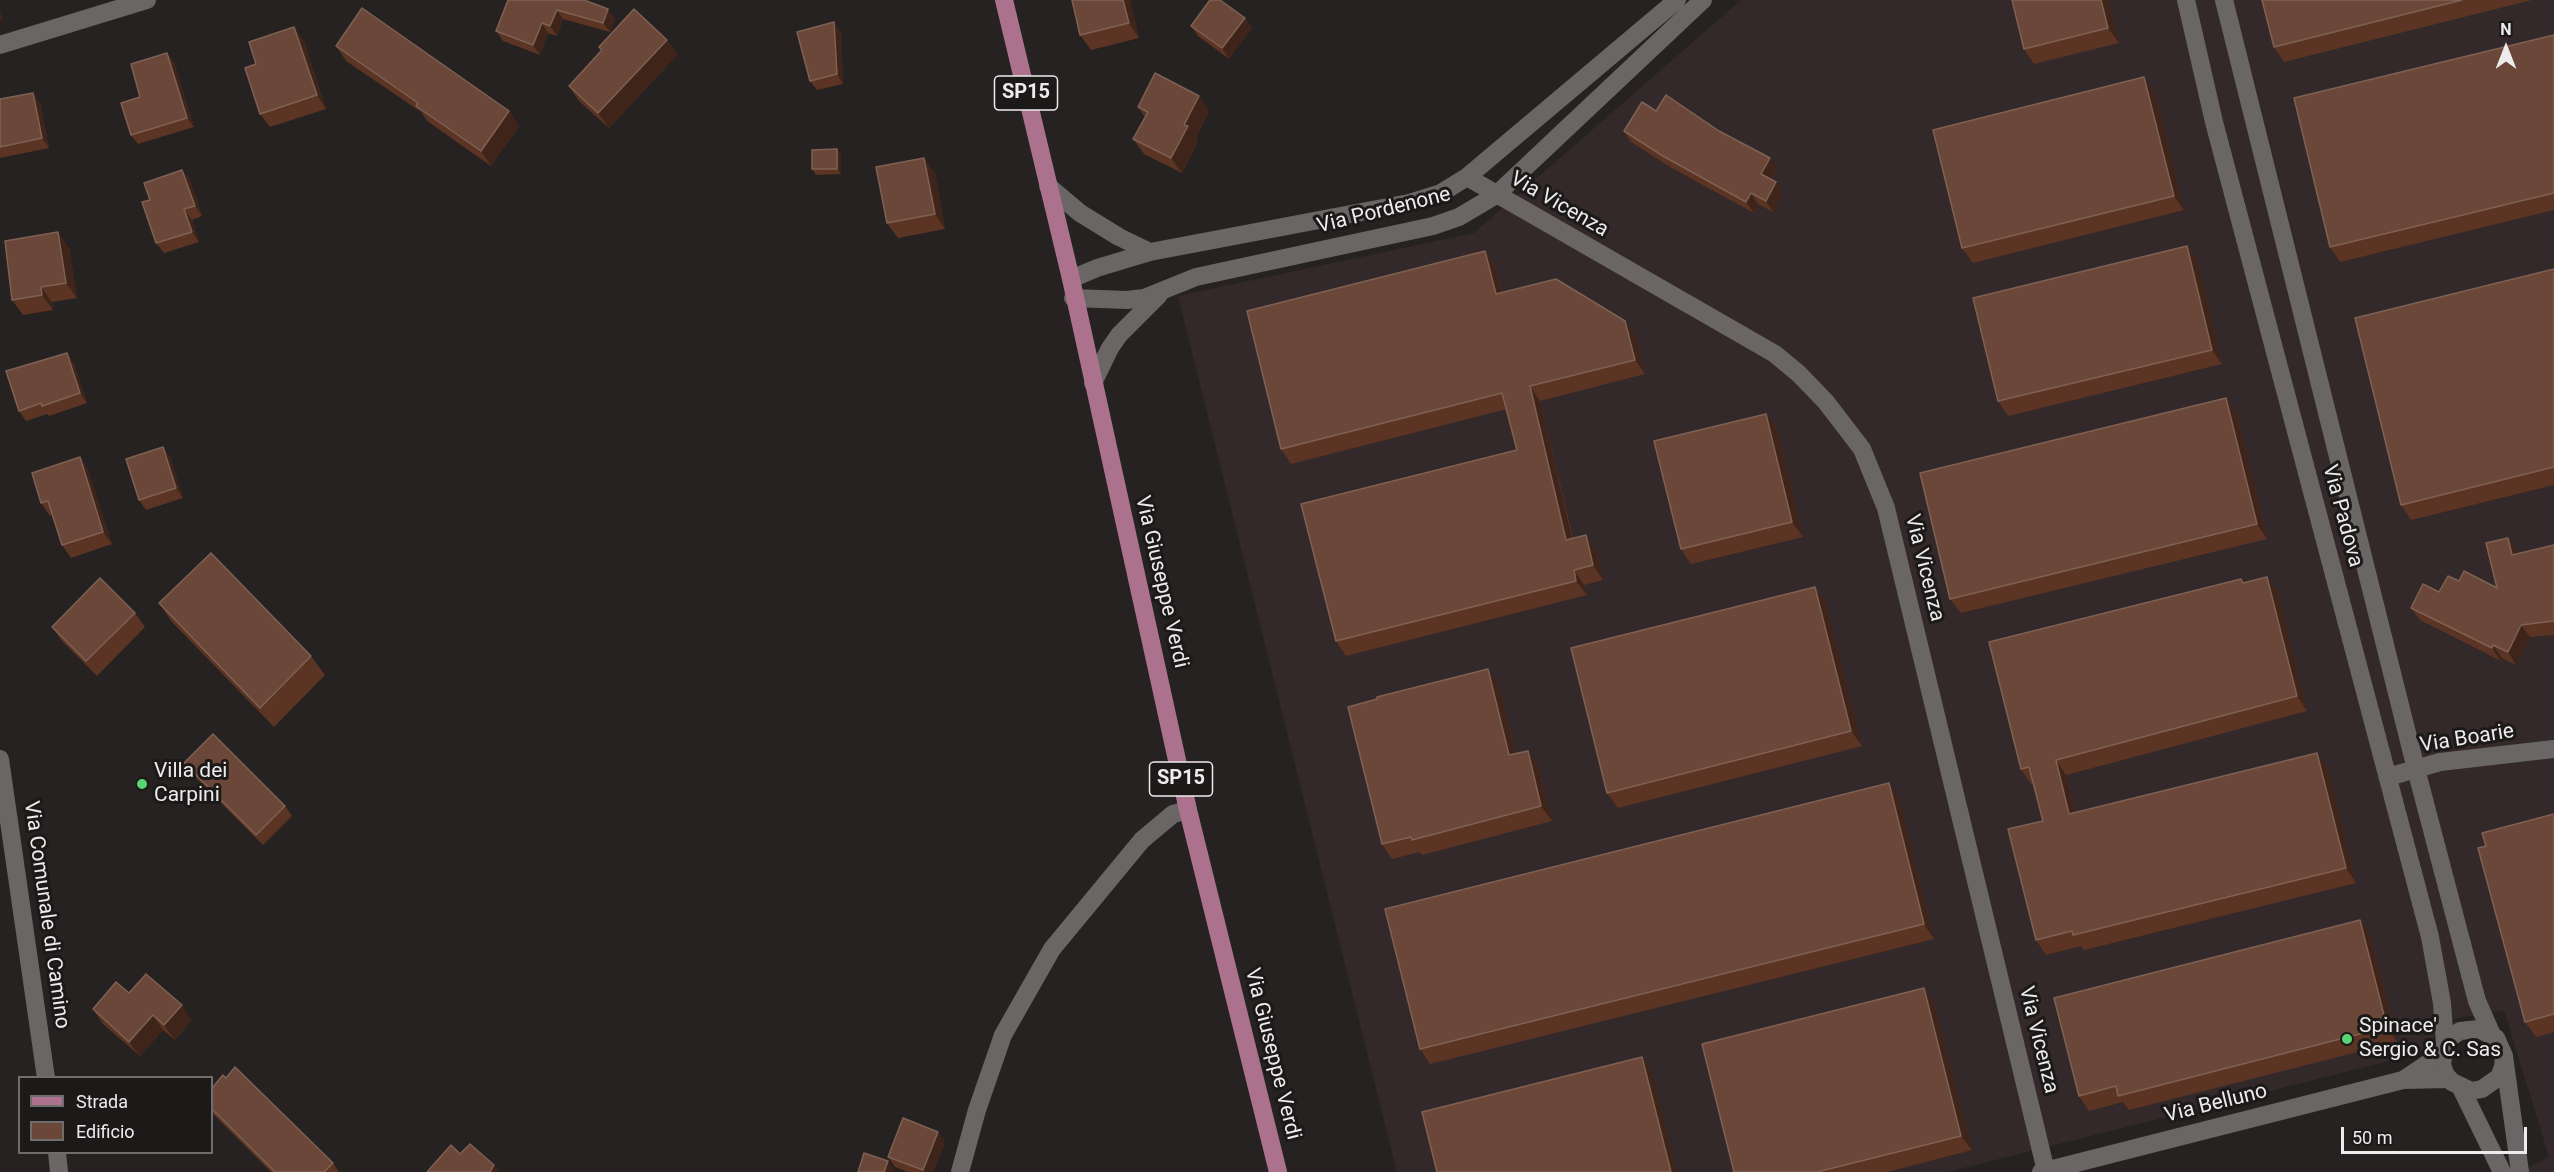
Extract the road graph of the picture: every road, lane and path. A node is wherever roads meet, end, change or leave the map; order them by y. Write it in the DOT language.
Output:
graph roads {
  1 [pos="147,0"];
  2 [pos="1004,0"];
  3 [pos="1677,0"];
  4 [pos="1703,0"];
  5 [pos="2186,0"];
  6 [pos="2224,0"];
  7 [pos="0,45"];
  8 [pos="1467,177"];
  9 [pos="1048,186"];
  10 [pos="1496,195"];
  11 [pos="1150,252"];
  12 [pos="1071,279"];
  13 [pos="1160,293"];
  14 [pos="1073,298"];
  15 [pos="1093,383"];
  16 [pos="2554,749"];
  17 [pos="0,759"];
  18 [pos="2416,769"];
  19 [pos="2388,777"];
  20 [pos="1188,810"];
  21 [pos="2492,1035"];
  22 [pos="2444,1049"];
  23 [pos="2504,1056"];
  24 [pos="46,1076"];
  25 [pos="2403,1080"];
  26 [pos="2455,1084"];
  27 [pos="57,1154"];
  28 [pos="2043,1171"];
  29 [pos="60,1172"];
  30 [pos="960,1172"];
  31 [pos="1278,1172"];
  32 [pos="2502,1172"];
  33 [pos="2520,1172"];
  1 -- 7 [label="street"];
  2 -- 9 [label="main road, Via Giuseppe Verdi / SP15"];
  3 -- 8 [label="street, Via Pordenone"];
  4 -- 10 [label="street, Via Pordenone"];
  5 -- 19 [label="street, Via Padova"];
  6 -- 18 [label="street, Via Padova"];
  8 -- 10 [label="street, Via Vicenza"];
  8 -- 11 [label="street, Via Pordenone"];
  9 -- 11 [label="street"];
  9 -- 12 [label="main road, Via Giuseppe Verdi / SP15"];
  10 -- 13 [label="street, Via Pordenone"];
  10 -- 28 [label="street, Via Vicenza"];
  11 -- 12 [label="street, Via Pordenone"];
  12 -- 14 [label="main road, Via Giuseppe Verdi / SP15"];
  13 -- 14 [label="street, Via Pordenone"];
  13 -- 15 [label="street"];
  14 -- 15 [label="main road, Via Giuseppe Verdi / SP15"];
  15 -- 20 [label="main road, Via Giuseppe Verdi / SP15"];
  16 -- 18 [label="street, Via Boarie"];
  17 -- 24 [label="street, Via Comunale di Camino"];
  18 -- 19 [label="street, Via Boarie"];
  18 -- 21 [label="street, Via Padova"];
  19 -- 22 [label="street, Via Padova"];
  20 -- 30 [label="street"];
  20 -- 31 [label="main road, Via Giuseppe Verdi / SP15"];
  21 -- 22 [label="street"];
  21 -- 23 [label="street"];
  22 -- 25 [label="street"];
  22 -- 26 [label="street"];
  23 -- 26 [label="street"];
  23 -- 33 [label="street"];
  25 -- 26 [label="street"];
  25 -- 28 [label="street, Via Belluno"];
  26 -- 32 [label="street"];
  27 -- 29 [label="street"];
}
